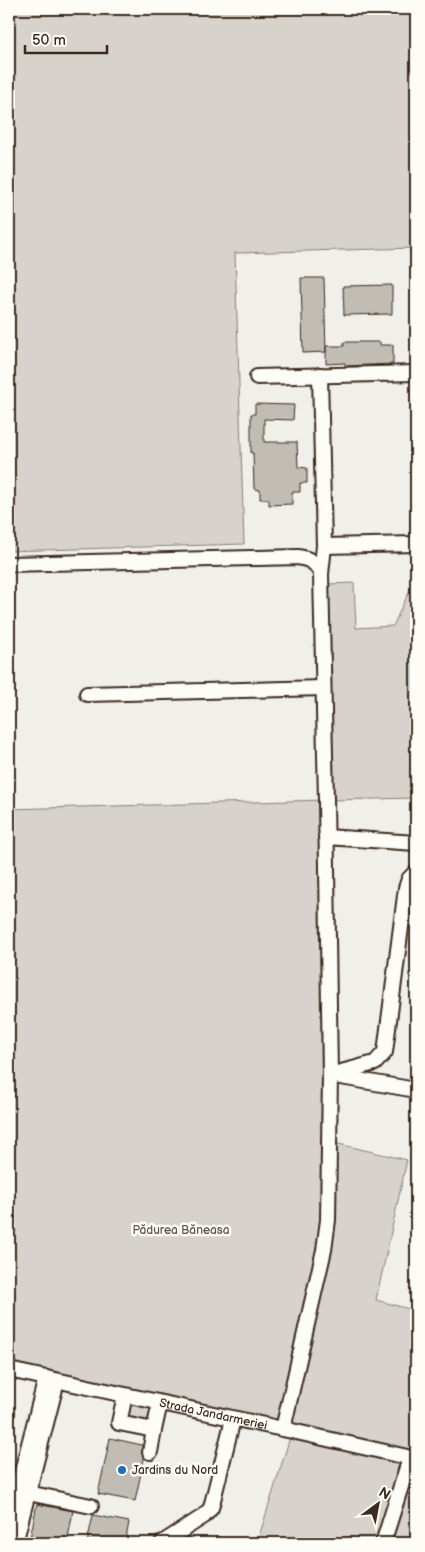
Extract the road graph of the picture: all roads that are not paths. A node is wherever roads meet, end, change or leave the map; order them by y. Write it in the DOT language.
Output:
graph roads {
  1 [pos="416,373"];
  2 [pos="320,375"];
  3 [pos="257,377"];
  4 [pos="416,544"];
  5 [pos="324,546"];
  6 [pos="9,564"];
  7 [pos="321,574"];
  8 [pos="323,688"];
  9 [pos="87,694"];
  10 [pos="326,838"];
  11 [pos="416,843"];
  12 [pos="416,872"];
  13 [pos="330,1075"];
  14 [pos="416,1090"];
  15 [pos="9,1370"];
  16 [pos="51,1380"];
  17 [pos="125,1395"];
  18 [pos="160,1403"];
  19 [pos="233,1419"];
  20 [pos="283,1429"];
  21 [pos="154,1430"];
  22 [pos="150,1452"];
  23 [pos="413,1459"];
  24 [pos="28,1493"];
  25 [pos="92,1506"];
  26 [pos="9,1522"];
  27 [pos="15,1543"];
  28 [pos="162,1543"];
  29 [pos="384,1543"];
  1 -- 2 [label="street"];
  2 -- 3 [label="street"];
  2 -- 5 [label="street"];
  4 -- 5 [label="street"];
  5 -- 7 [label="street"];
  6 -- 7 [label="street"];
  7 -- 8 [label="street"];
  8 -- 9 [label="street"];
  8 -- 10 [label="street"];
  10 -- 11 [label="street"];
  10 -- 13 [label="street"];
  12 -- 13 [label="street"];
  13 -- 14 [label="street"];
  13 -- 20 [label="street"];
  15 -- 16 [label="street, Strada Jandarmeriei"];
  16 -- 17 [label="street, Strada Jandarmeriei"];
  16 -- 24 [label="street"];
  16 -- 26 [label="street"];
  17 -- 18 [label="street, Strada Jandarmeriei"];
  17 -- 21 [label="street"];
  18 -- 19 [label="street, Strada Jandarmeriei"];
  18 -- 21 [label="street"];
  19 -- 20 [label="street, Strada Jandarmeriei"];
  19 -- 28 [label="street"];
  20 -- 23 [label="street, Strada Jandarmeriei"];
  21 -- 22 [label="street"];
  23 -- 29 [label="street"];
  24 -- 25 [label="street"];
  24 -- 27 [label="street"];
}
